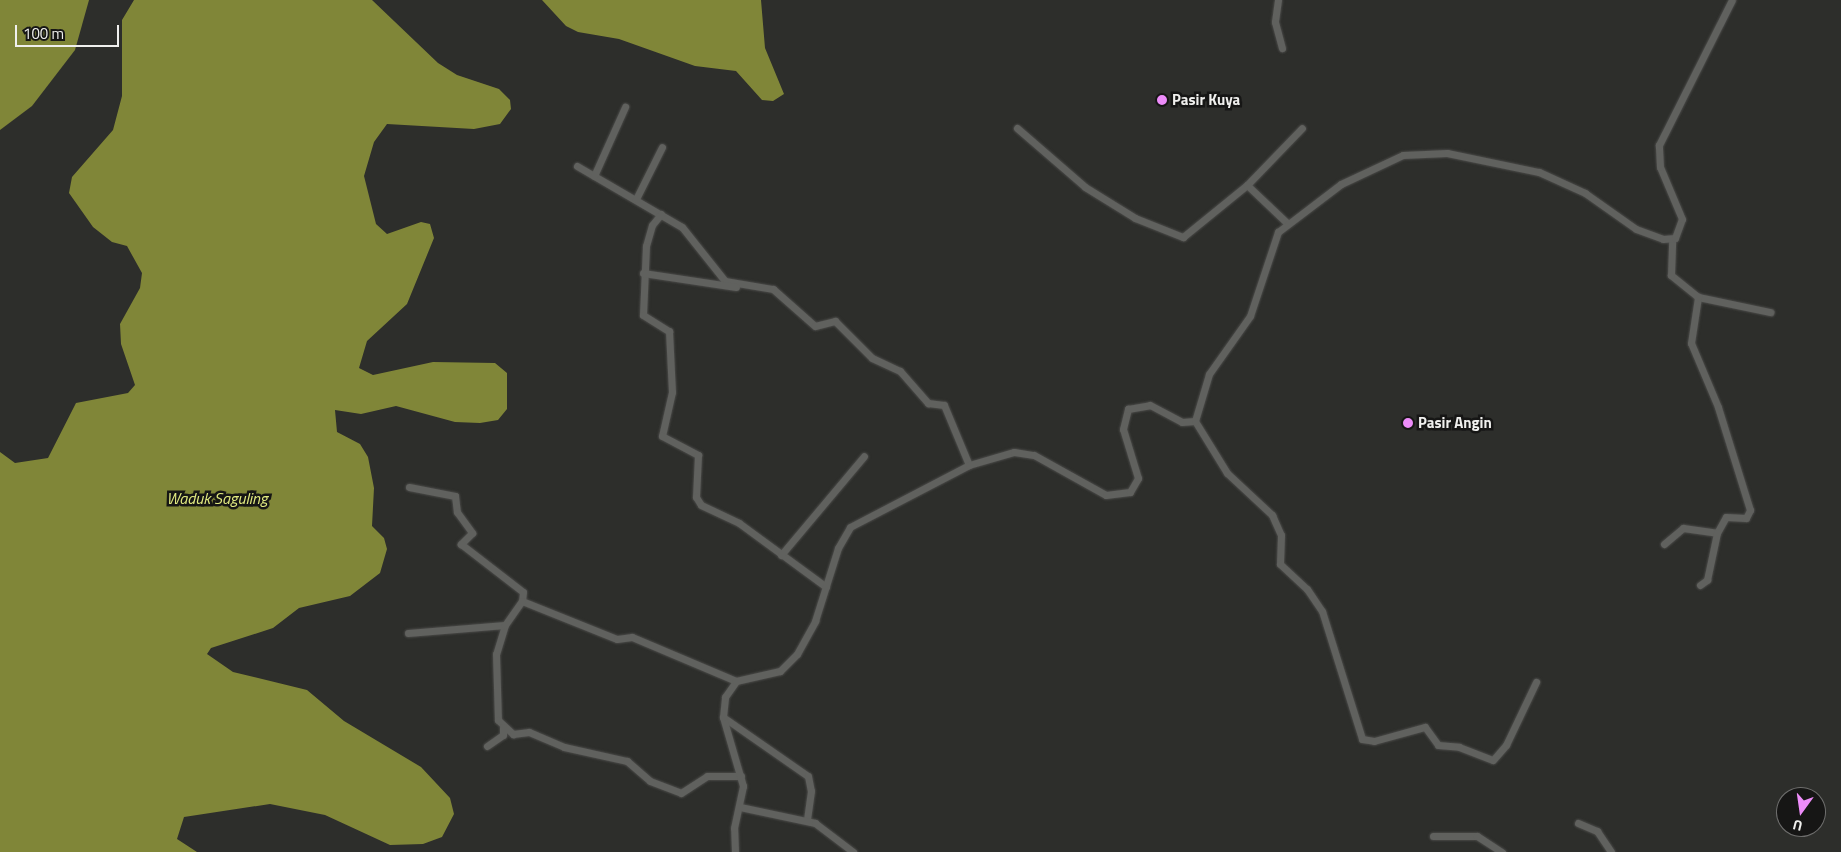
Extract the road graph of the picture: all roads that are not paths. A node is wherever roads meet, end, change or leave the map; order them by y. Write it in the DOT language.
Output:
graph roads {
  1 [pos="1278,0"];
  2 [pos="1732,0"];
  3 [pos="1282,48"];
  4 [pos="625,107"];
  5 [pos="1017,128"];
  6 [pos="1302,128"];
  7 [pos="662,147"];
  8 [pos="577,166"];
  9 [pos="594,176"];
  10 [pos="1247,185"];
  11 [pos="636,199"];
  12 [pos="661,214"];
  13 [pos="1287,223"];
  14 [pos="1672,240"];
  15 [pos="643,273"];
  16 [pos="739,286"];
  17 [pos="1698,297"];
  18 [pos="1770,312"];
  19 [pos="1195,421"];
  20 [pos="864,456"];
  21 [pos="969,465"];
  22 [pos="409,487"];
  23 [pos="1717,533"];
  24 [pos="1664,544"];
  25 [pos="781,555"];
  26 [pos="1700,584"];
  27 [pos="826,587"];
  28 [pos="522,601"];
  29 [pos="505,625"];
  30 [pos="408,633"];
  31 [pos="736,681"];
  32 [pos="1536,682"];
  33 [pos="723,717"];
  34 [pos="503,727"];
  35 [pos="487,746"];
  36 [pos="741,776"];
  37 [pos="740,807"];
  38 [pos="806,820"];
  39 [pos="1578,823"];
  40 [pos="1433,836"];
  41 [pos="735,852"];
  42 [pos="853,852"];
  43 [pos="1502,852"];
  44 [pos="1611,852"];
  1 -- 3 [label="street"];
  2 -- 14 [label="street"];
  4 -- 9 [label="street"];
  5 -- 10 [label="street"];
  6 -- 10 [label="street"];
  7 -- 11 [label="street"];
  8 -- 9 [label="street"];
  9 -- 11 [label="street"];
  10 -- 13 [label="street"];
  11 -- 12 [label="street"];
  12 -- 15 [label="street"];
  12 -- 16 [label="street"];
  13 -- 14 [label="street"];
  13 -- 19 [label="street"];
  14 -- 17 [label="street"];
  15 -- 16 [label="street"];
  15 -- 25 [label="street"];
  16 -- 21 [label="street"];
  17 -- 18 [label="street"];
  17 -- 23 [label="street"];
  19 -- 21 [label="street"];
  19 -- 32 [label="street"];
  20 -- 25 [label="street"];
  21 -- 27 [label="street"];
  22 -- 28 [label="street"];
  23 -- 24 [label="street"];
  23 -- 26 [label="street"];
  25 -- 27 [label="street"];
  27 -- 31 [label="street"];
  28 -- 29 [label="street"];
  28 -- 31 [label="street"];
  29 -- 30 [label="street"];
  29 -- 34 [label="street"];
  31 -- 33 [label="street"];
  33 -- 36 [label="street"];
  33 -- 38 [label="street"];
  34 -- 35 [label="street"];
  34 -- 36 [label="street"];
  36 -- 37 [label="street"];
  37 -- 38 [label="street"];
  37 -- 41 [label="street"];
  38 -- 42 [label="street"];
  39 -- 44 [label="street"];
  40 -- 43 [label="street"];
}
